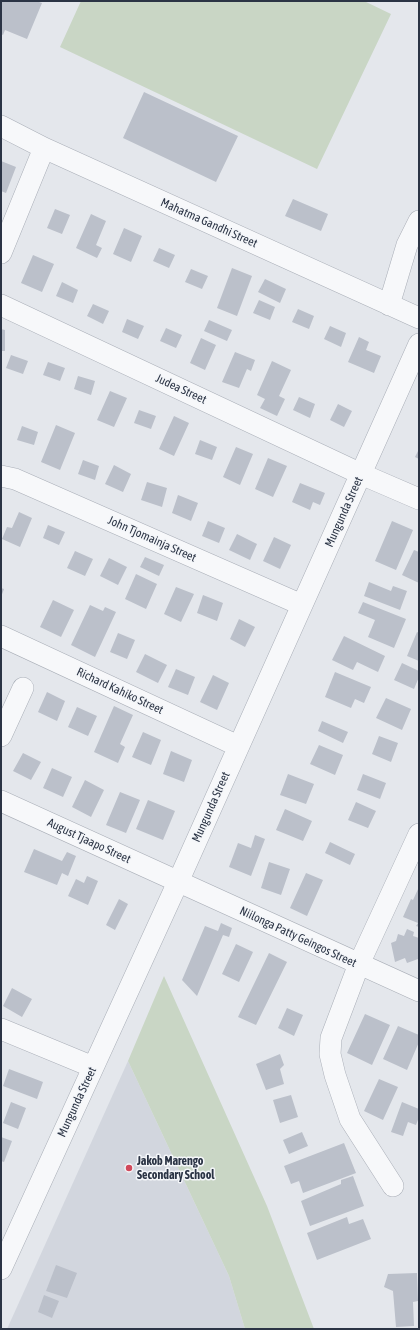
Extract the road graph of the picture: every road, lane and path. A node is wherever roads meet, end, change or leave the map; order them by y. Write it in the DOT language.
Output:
graph roads {
  1 [pos="1,126"];
  2 [pos="44,148"];
  3 [pos="419,221"];
  4 [pos="1,253"];
  5 [pos="1,305"];
  6 [pos="389,305"];
  7 [pos="419,318"];
  8 [pos="419,344"];
  9 [pos="361,474"];
  10 [pos="1,476"];
  11 [pos="419,499"];
  12 [pos="302,605"];
  13 [pos="1,636"];
  14 [pos="22,688"];
  15 [pos="1,736"];
  16 [pos="238,746"];
  17 [pos="1,801"];
  18 [pos="419,834"];
  19 [pos="178,882"];
  20 [pos="359,964"];
  21 [pos="419,991"];
  22 [pos="1,1029"];
  23 [pos="93,1067"];
  24 [pos="393,1186"];
  25 [pos="1,1269"];
  1 -- 2 [label="street, Mahatma Gandhi Street"];
  2 -- 4 [label="street"];
  2 -- 6 [label="street, Mahatma Gandhi Street"];
  3 -- 6 [label="street"];
  5 -- 9 [label="street, Judea Street"];
  6 -- 7 [label="street, Mahatma Gandhi Street"];
  8 -- 9 [label="street, Mungunda Street"];
  9 -- 11 [label="street"];
  9 -- 12 [label="street, Mungunda Street"];
  10 -- 12 [label="street, John Tjomainja Street"];
  12 -- 16 [label="street, Mungunda Street"];
  13 -- 16 [label="street, Richard Kahiko Street"];
  14 -- 15 [label="street"];
  16 -- 19 [label="street, Mungunda Street"];
  17 -- 19 [label="street, August Tjaapo Street"];
  18 -- 20 [label="street"];
  19 -- 20 [label="street, Niilonga Patty Geingos Street"];
  19 -- 23 [label="street, Mungunda Street"];
  20 -- 21 [label="street, Niilonga Patty Geingos Street"];
  20 -- 24 [label="street"];
  22 -- 23 [label="street"];
  23 -- 25 [label="street, Mungunda Street"];
}
